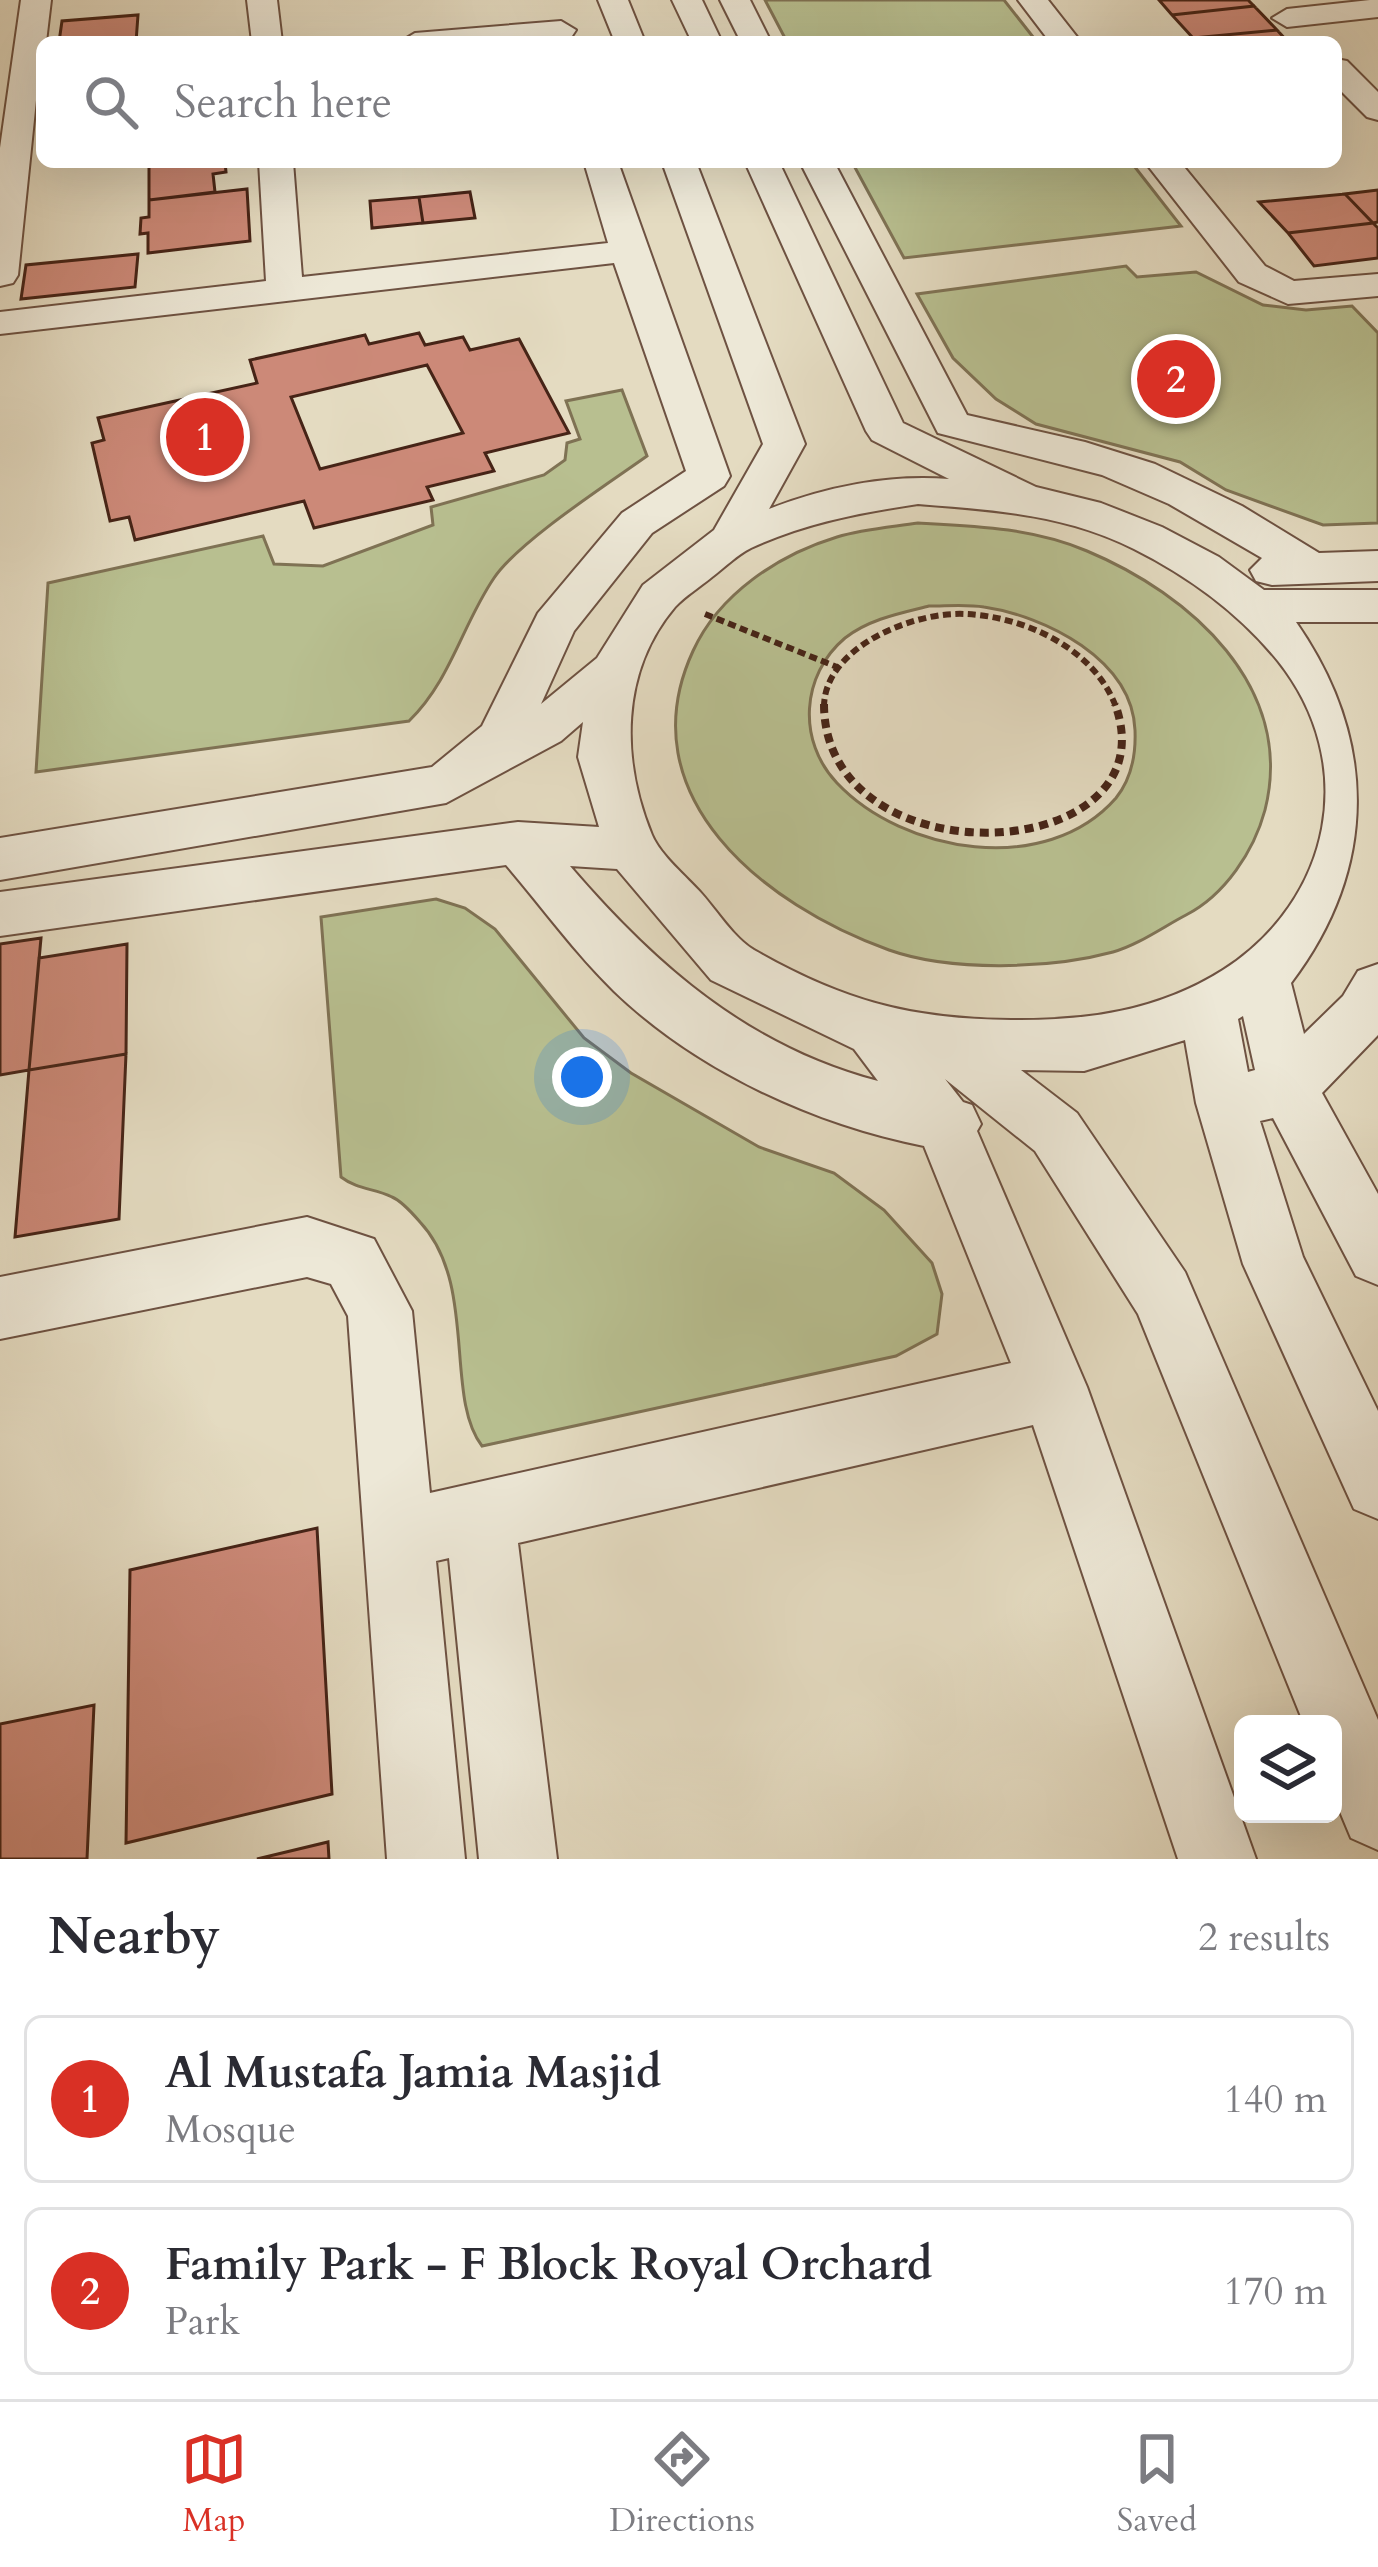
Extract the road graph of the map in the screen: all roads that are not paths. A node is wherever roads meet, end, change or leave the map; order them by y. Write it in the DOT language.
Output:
graph roads {
  1 [pos="36,0"];
  2 [pos="262,0"];
  3 [pos="613,0"];
  4 [pos="687,0"];
  5 [pos="735,0"];
  6 [pos="1033,0"];
  7 [pos="1378,8"];
  8 [pos="1278,9"];
  9 [pos="559,24"];
  10 [pos="266,36"];
  11 [pos="463,36"];
  12 [pos="628,36"];
  13 [pos="703,36"];
  14 [pos="753,36"];
  15 [pos="1061,36"];
  16 [pos="1304,36"];
  17 [pos="1342,74"];
  18 [pos="1378,110"];
  19 [pos="9,119"];
  20 [pos="276,168"];
  21 [pos="603,168"];
  22 [pos="681,168"];
  23 [pos="765,168"];
  24 [pos="820,168"];
  25 [pos="1167,168"];
  26 [pos="628,251"];
  27 [pos="1,259"];
  28 [pos="1376,288"];
  29 [pos="285,291"];
  30 [pos="0,323"];
  31 [pos="952,424"];
  32 [pos="886,431"];
  33 [pos="784,444"];
  34 [pos="709,476"];
  35 [pos="1023,498"];
  36 [pos="730,540"];
  37 [pos="1378,566"];
  38 [pos="1310,568"];
  39 [pos="1210,573"];
  40 [pos="1254,606"];
  41 [pos="1378,606"];
  42 [pos="614,670"];
  43 [pos="1362,748"];
  44 [pos="446,784"];
  45 [pos="518,843"];
  46 [pos="631,849"];
  47 [pos="0,859"];
  48 [pos="0,914"];
  49 [pos="1261,975"];
  50 [pos="1378,988"];
  51 [pos="1208,1009"];
  52 [pos="874,1032"];
  53 [pos="944,1044"];
  54 [pos="1288,1088"];
  55 [pos="1225,1103"];
  56 [pos="945,1124"];
  57 [pos="1055,1132"];
  58 [pos="1378,1255"];
  59 [pos="0,1308"];
  60 [pos="1054,1387"];
  61 [pos="1378,1485"];
  62 [pos="480,1518"];
  63 [pos="398,1535"];
  64 [pos="1378,1811"];
  65 [pos="426,1859"];
  66 [pos="518,1859"];
  67 [pos="1216,1859"];
  1 -- 19 [label="street"];
  2 -- 10 [label="street"];
  3 -- 12 [label="street"];
  4 -- 13 [label="street"];
  5 -- 14 [label="street"];
  6 -- 15 [label="street"];
  7 -- 8 [label="street"];
  8 -- 16 [label="street"];
  9 -- 11 [label="street"];
  17 -- 18 [label="street"];
  19 -- 27 [label="street"];
  20 -- 29 [label="street"];
  21 -- 26 [label="street"];
  22 -- 33 [label="street"];
  23 -- 32 [label="street"];
  24 -- 31 [label="street"];
  25 -- 28 [label="street"];
  26 -- 29 [label="street"];
  26 -- 34 [label="street"];
  29 -- 30 [label="street"];
  31 -- 32 [label="street"];
  31 -- 38 [label="street"];
  32 -- 35 [label="street"];
  33 -- 34 [label="street"];
  33 -- 36 [label="street"];
  34 -- 44 [label="street"];
  35 -- 36 [label="street"];
  35 -- 39 [label="street"];
  36 -- 42 [label="street"];
  37 -- 38 [label="street"];
  38 -- 39 [label="street"];
  39 -- 40 [label="street"];
  40 -- 41 [label="street"];
  40 -- 43 [label="street"];
  42 -- 44 [label="street"];
  42 -- 46 [label="street"];
  43 -- 49 [label="street"];
  44 -- 47 [label="street"];
  45 -- 46 [label="street"];
  45 -- 48 [label="street"];
  45 -- 56 [label="street"];
  46 -- 52 [label="street"];
  49 -- 51 [label="street"];
  49 -- 54 [label="street"];
  50 -- 54 [label="street"];
  51 -- 53 [label="street"];
  51 -- 55 [label="street"];
  52 -- 53 [label="street"];
  52 -- 56 [label="street"];
  53 -- 57 [label="street"];
  54 -- 55 [label="street"];
  54 -- 58 [label="street"];
  55 -- 61 [label="street"];
  56 -- 57 [label="street"];
  56 -- 60 [label="street"];
  57 -- 64 [label="street"];
  59 -- 63 [label="street"];
  60 -- 62 [label="street"];
  60 -- 67 [label="street"];
  62 -- 63 [label="street"];
  62 -- 66 [label="street"];
  63 -- 65 [label="street"];
}
